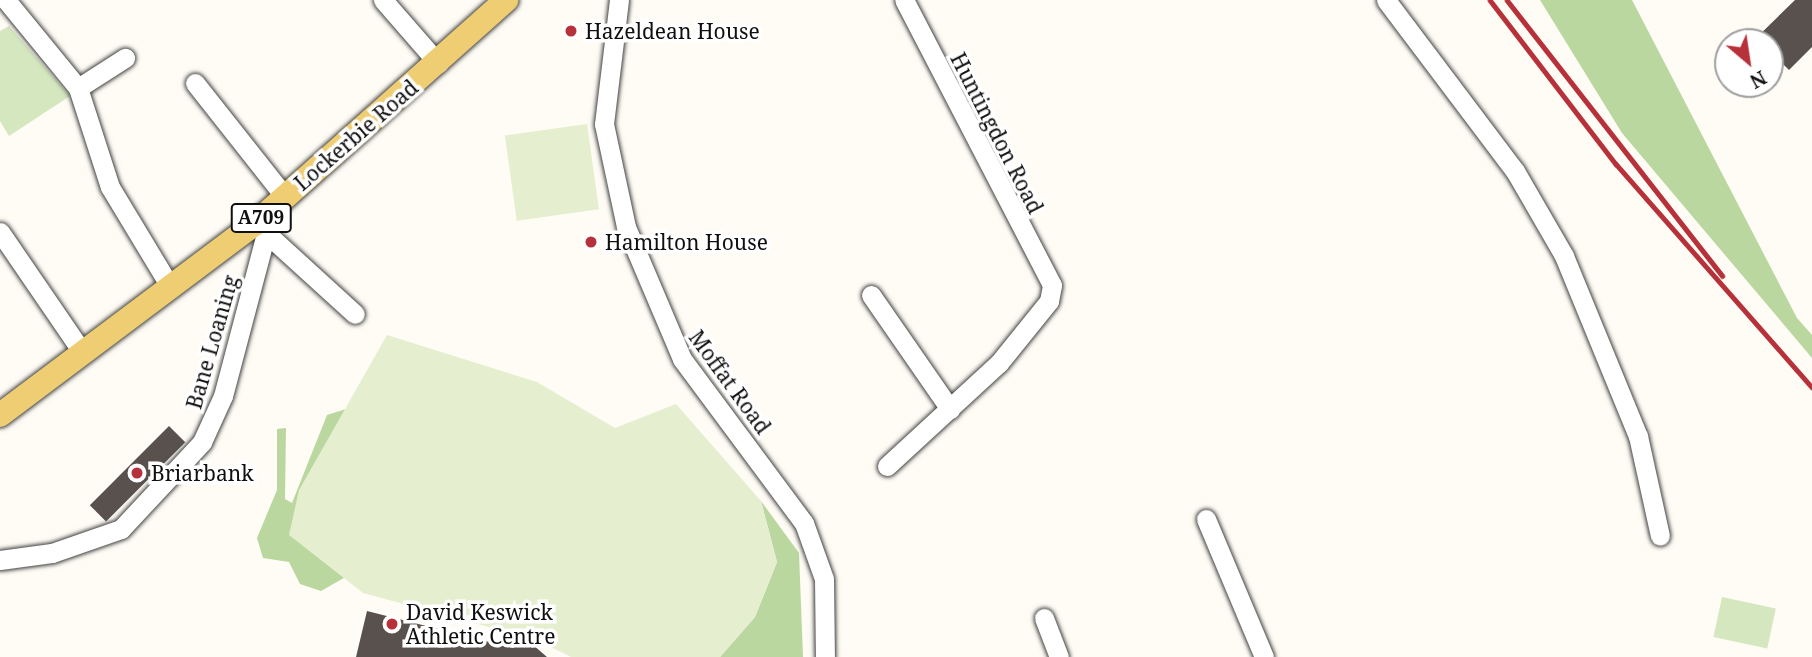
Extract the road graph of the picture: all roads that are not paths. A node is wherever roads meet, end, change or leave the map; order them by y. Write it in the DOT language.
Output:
graph roads {
  1 [pos="6,0"];
  2 [pos="383,0"];
  3 [pos="506,0"];
  4 [pos="619,0"];
  5 [pos="904,0"];
  6 [pos="1386,0"];
  7 [pos="125,58"];
  8 [pos="438,63"];
  9 [pos="195,83"];
  10 [pos="78,88"];
  11 [pos="285,197"];
  12 [pos="261,227"];
  13 [pos="0,232"];
  14 [pos="171,288"];
  15 [pos="871,295"];
  16 [pos="355,314"];
  17 [pos="83,353"];
  18 [pos="950,409"];
  19 [pos="0,415"];
  20 [pos="887,466"];
  21 [pos="1206,519"];
  22 [pos="1660,537"];
  23 [pos="0,560"];
  24 [pos="1044,618"];
  25 [pos="825,657"];
  26 [pos="1059,657"];
  27 [pos="1264,657"];
  1 -- 10 [label="street"];
  2 -- 8 [label="street"];
  3 -- 8 [label="main road, Lockerbie Road / A709"];
  4 -- 25 [label="street, Moffat Road"];
  5 -- 18 [label="street, Huntingdon Road"];
  6 -- 22 [label="street"];
  7 -- 10 [label="street"];
  8 -- 11 [label="main road, Lockerbie Road / A709"];
  9 -- 11 [label="street"];
  10 -- 14 [label="street"];
  11 -- 12 [label="main road, Lockerbie Road / A709"];
  12 -- 14 [label="main road, Lockerbie Road / A709"];
  12 -- 16 [label="street"];
  12 -- 23 [label="street, Bane Loaning"];
  13 -- 17 [label="street"];
  14 -- 17 [label="main road, Lockerbie Road / A709"];
  15 -- 18 [label="street"];
  17 -- 19 [label="main road, Lockerbie Road / A709"];
  18 -- 20 [label="street"];
  21 -- 27 [label="street"];
  24 -- 26 [label="street"];
}
